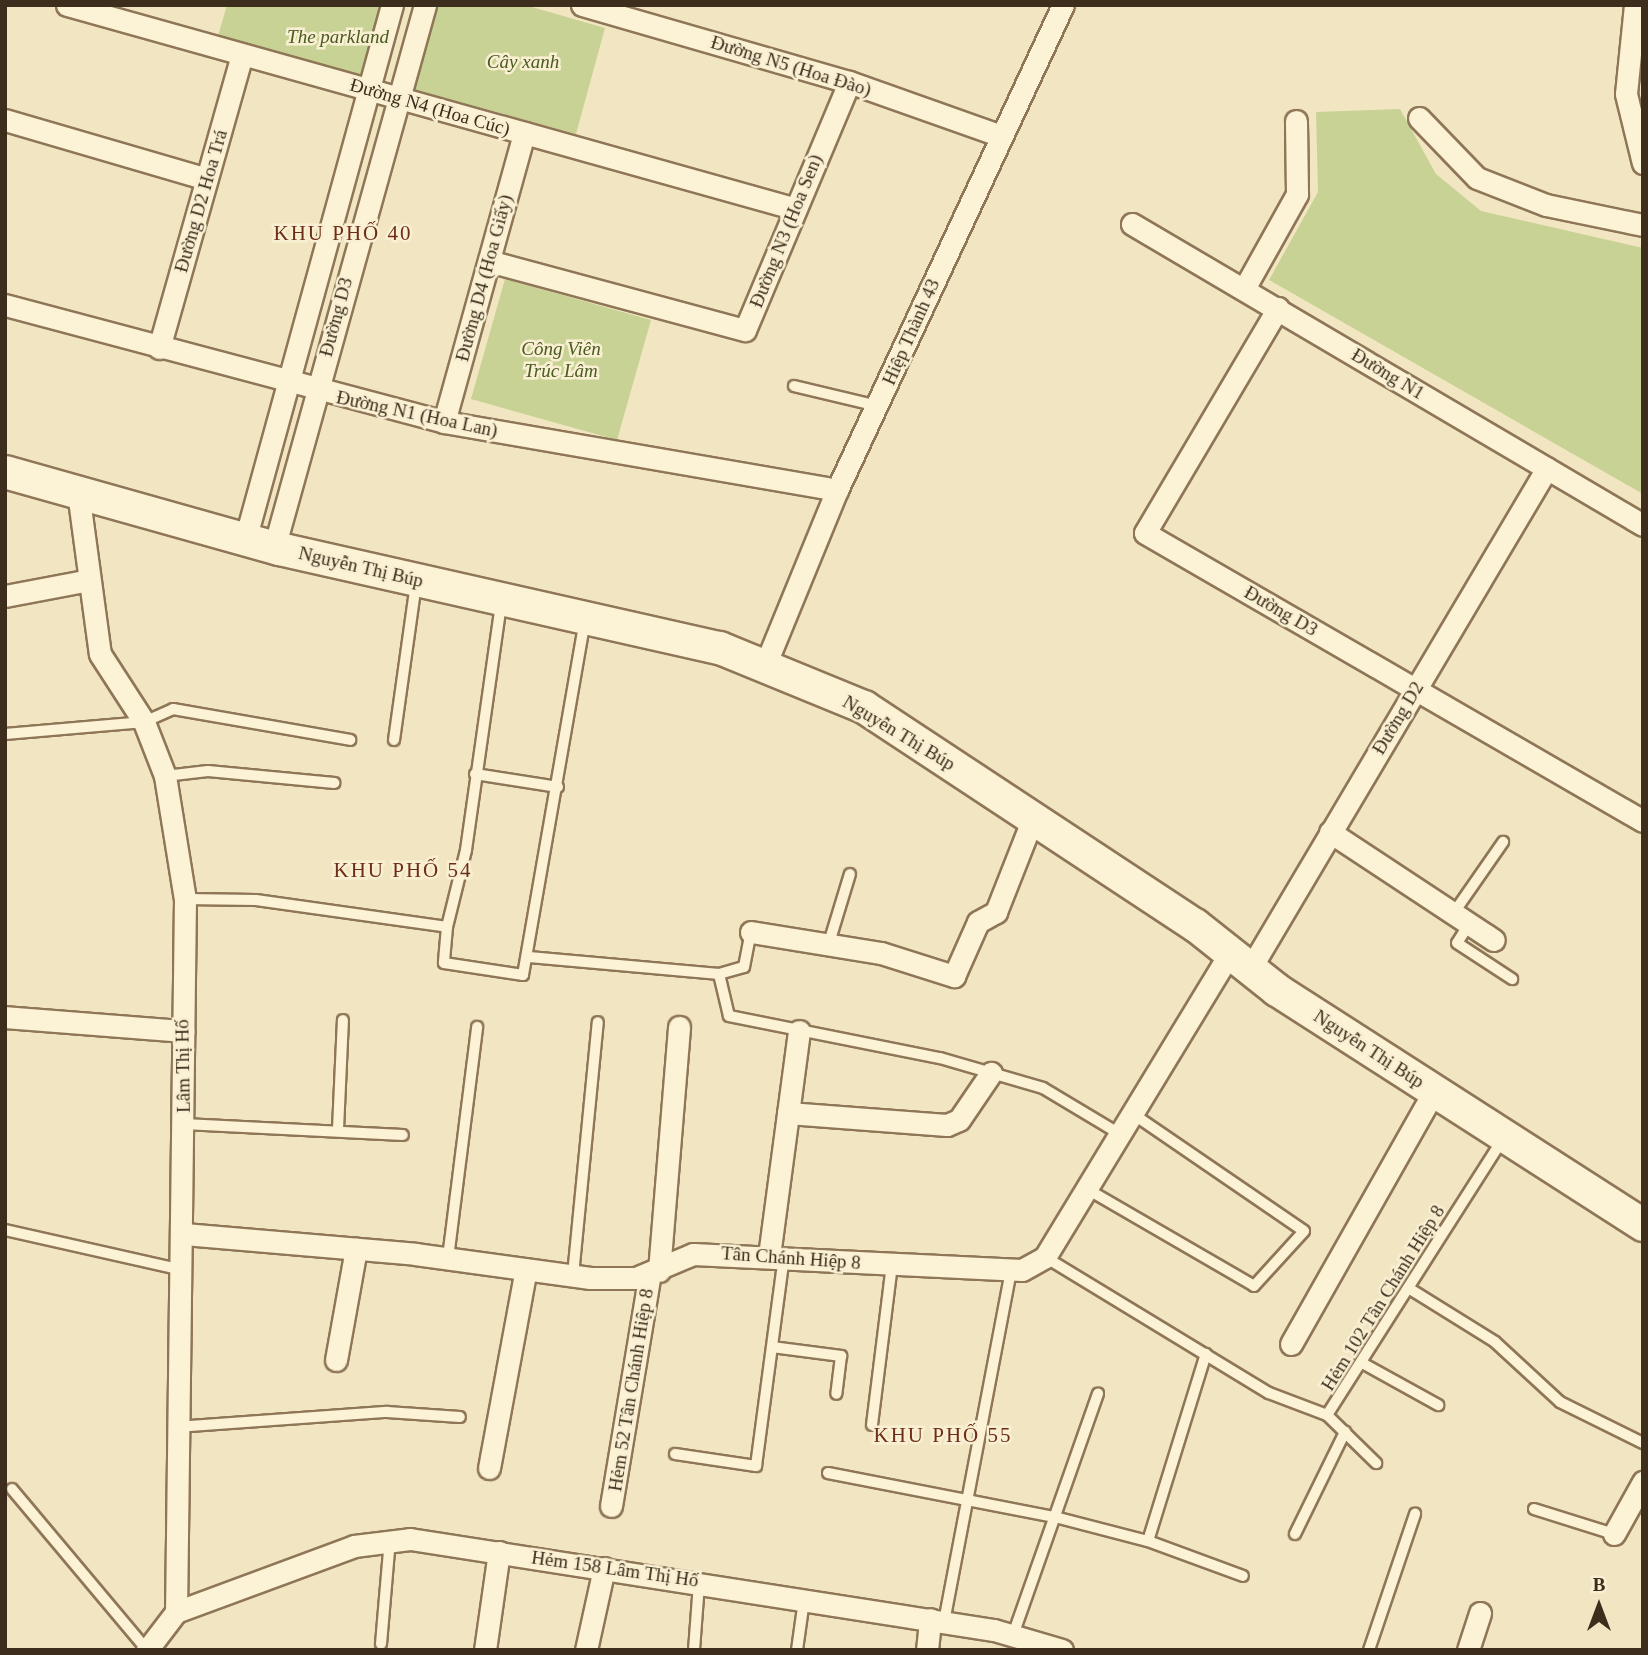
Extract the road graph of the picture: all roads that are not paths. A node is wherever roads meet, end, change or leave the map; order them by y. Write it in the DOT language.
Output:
graph roads {
  1 [pos="67,5"];
  2 [pos="392,5"];
  3 [pos="425,5"];
  4 [pos="1062,5"];
  5 [pos="1635,5"];
  6 [pos="591,7"];
  7 [pos="242,54"];
  8 [pos="849,82"];
  9 [pos="369,90"];
  10 [pos="398,98"];
  11 [pos="1419,118"];
  12 [pos="5,120"];
  13 [pos="1296,121"];
  14 [pos="524,133"];
  15 [pos="999,135"];
  16 [pos="1643,163"];
  17 [pos="207,179"];
  18 [pos="793,208"];
  19 [pos="1132,225"];
  20 [pos="1643,225"];
  21 [pos="489,261"];
  22 [pos="1244,289"];
  23 [pos="5,305"];
  24 [pos="1278,309"];
  25 [pos="159,348"];
  26 [pos="288,385"];
  27 [pos="794,386"];
  28 [pos="316,392"];
  29 [pos="878,406"];
  30 [pos="444,422"];
  31 [pos="1547,468"];
  32 [pos="5,472"];
  33 [pos="837,490"];
  34 [pos="78,492"];
  35 [pos="1643,525"];
  36 [pos="260,544"];
  37 [pos="90,580"];
  38 [pos="416,580"];
  39 [pos="5,596"];
  40 [pos="502,599"];
  41 [pos="586,618"];
  42 [pos="766,663"];
  43 [pos="1415,688"];
  44 [pos="144,722"];
  45 [pos="5,734"];
  46 [pos="350,740"];
  47 [pos="394,740"];
  48 [pos="475,774"];
  49 [pos="165,776"];
  50 [pos="334,783"];
  51 [pos="558,787"];
  52 [pos="1033,818"];
  53 [pos="1643,821"];
  54 [pos="1330,832"];
  55 [pos="1503,842"];
  56 [pos="850,874"];
  57 [pos="185,899"];
  58 [pos="1461,919"];
  59 [pos="447,927"];
  60 [pos="751,932"];
  61 [pos="1494,940"];
  62 [pos="829,943"];
  63 [pos="529,957"];
  64 [pos="1240,961"];
  65 [pos="719,974"];
  66 [pos="1511,979"];
  67 [pos="5,1017"];
  68 [pos="343,1020"];
  69 [pos="598,1021"];
  70 [pos="477,1027"];
  71 [pos="678,1027"];
  72 [pos="183,1031"];
  73 [pos="799,1031"];
  74 [pos="990,1073"];
  75 [pos="1434,1091"];
  76 [pos="788,1113"];
  77 [pos="1133,1114"];
  78 [pos="184,1124"];
  79 [pos="338,1129"];
  80 [pos="1120,1134"];
  81 [pos="403,1135"];
  82 [pos="1504,1137"];
  83 [pos="1087,1189"];
  84 [pos="1643,1225"];
  85 [pos="5,1230"];
  86 [pos="184,1234"];
  87 [pos="356,1249"];
  88 [pos="777,1257"];
  89 [pos="1045,1257"];
  90 [pos="448,1258"];
  91 [pos="892,1265"];
  92 [pos="526,1269"];
  93 [pos="183,1270"];
  94 [pos="654,1272"];
  95 [pos="1011,1272"];
  96 [pos="573,1275"];
  97 [pos="1410,1289"];
  98 [pos="1291,1344"];
  99 [pos="772,1346"];
  100 [pos="1206,1354"];
  101 [pos="336,1360"];
  102 [pos="1364,1364"];
  103 [pos="1098,1393"];
  104 [pos="836,1394"];
  105 [pos="1438,1405"];
  106 [pos="1327,1415"];
  107 [pos="460,1417"];
  108 [pos="872,1425"];
  109 [pos="176,1427"];
  110 [pos="1345,1432"];
  111 [pos="1643,1443"];
  112 [pos="675,1454"];
  113 [pos="1376,1463"];
  114 [pos="489,1468"];
  115 [pos="828,1473"];
  116 [pos="1643,1482"];
  117 [pos="12,1489"];
  118 [pos="968,1498"];
  119 [pos="611,1506"];
  120 [pos="1534,1509"];
  121 [pos="1415,1514"];
  122 [pos="1055,1517"];
  123 [pos="1295,1534"];
  124 [pos="1614,1534"];
  125 [pos="390,1540"];
  126 [pos="1148,1541"];
  127 [pos="499,1552"];
  128 [pos="604,1568"];
  129 [pos="1243,1576"];
  130 [pos="699,1582"];
  131 [pos="804,1600"];
  132 [pos="176,1612"];
  133 [pos="1480,1613"];
  134 [pos="937,1620"];
  135 [pos="1013,1634"];
  136 [pos="382,1644"];
  137 [pos="147,1650"];
  138 [pos="485,1650"];
  139 [pos="586,1650"];
  140 [pos="694,1650"];
  141 [pos="797,1650"];
  142 [pos="927,1650"];
  143 [pos="1062,1650"];
  144 [pos="1369,1650"];
  145 [pos="1468,1650"];
  1 -- 7 [label="street, Đường N4 (Hoa Cúc)"];
  2 -- 9 [label="street, Đường D3"];
  3 -- 10 [label="street, Đường D3"];
  4 -- 15 [label="street, Hiệp Thành 43"];
  5 -- 16 [label="street"];
  6 -- 8 [label="street, Đường N5 (Hoa Đào)"];
  7 -- 9 [label="street, Đường N4 (Hoa Cúc)"];
  7 -- 17 [label="street, Đường D2 Hoa Trá"];
  8 -- 15 [label="street, Đường N5 (Hoa Đào)"];
  8 -- 18 [label="street, Đường N3 (Hoa Sen)"];
  9 -- 10 [label="street, Đường N4 (Hoa Cúc)"];
  9 -- 26 [label="street, Đường D3"];
  10 -- 14 [label="street, Đường N4 (Hoa Cúc)"];
  10 -- 28 [label="street, Đường D3"];
  11 -- 20 [label="street"];
  12 -- 17 [label="street"];
  13 -- 22 [label="street"];
  14 -- 18 [label="street, Đường N4 (Hoa Cúc)"];
  14 -- 21 [label="street, Đường D4 (Hoa Giấy)"];
  15 -- 29 [label="street, Hiệp Thành 43"];
  17 -- 25 [label="street, Đường D2 Hoa Trá"];
  18 -- 21 [label="street, Đường N3 (Hoa Sen)"];
  19 -- 22 [label="street, Đường N1"];
  21 -- 30 [label="street, Đường D4 (Hoa Giấy)"];
  22 -- 24 [label="street, Đường N1"];
  23 -- 25 [label="street, Đường N1 (Hoa Lan)"];
  24 -- 31 [label="street, Đường N1"];
  24 -- 43 [label="street, Đường D3"];
  25 -- 26 [label="street, Đường N1 (Hoa Lan)"];
  26 -- 28 [label="street, Đường N1 (Hoa Lan)"];
  26 -- 36 [label="street, Đường D3"];
  27 -- 29 [label="lane"];
  28 -- 30 [label="street, Đường N1 (Hoa Lan)"];
  28 -- 36 [label="street, Đường D3"];
  29 -- 33 [label="street, Hiệp Thành 43"];
  30 -- 33 [label="street, Đường N1 (Hoa Lan)"];
  31 -- 35 [label="street, Đường N1"];
  31 -- 43 [label="street, Đường D2"];
  32 -- 34 [label="street, Nguyễn Thị Búp"];
  33 -- 42 [label="street, Hiệp Thành 43"];
  34 -- 36 [label="street, Nguyễn Thị Búp"];
  34 -- 37 [label="street, Lâm Thị Hố"];
  36 -- 38 [label="street, Nguyễn Thị Búp"];
  37 -- 39 [label="street"];
  37 -- 44 [label="street, Lâm Thị Hố"];
  38 -- 40 [label="street, Nguyễn Thị Búp"];
  38 -- 47 [label="lane"];
  40 -- 41 [label="street, Nguyễn Thị Búp"];
  40 -- 48 [label="lane"];
  41 -- 42 [label="street, Nguyễn Thị Búp"];
  41 -- 51 [label="lane"];
  42 -- 52 [label="street, Nguyễn Thị Búp"];
  43 -- 53 [label="street, Đường D3"];
  43 -- 54 [label="street, Đường D2"];
  44 -- 45 [label="lane"];
  44 -- 46 [label="lane"];
  44 -- 49 [label="street, Lâm Thị Hố"];
  48 -- 51 [label="lane"];
  48 -- 59 [label="lane"];
  49 -- 50 [label="lane"];
  49 -- 57 [label="street, Lâm Thị Hố"];
  51 -- 63 [label="lane"];
  52 -- 62 [label="street"];
  52 -- 64 [label="street, Nguyễn Thị Búp"];
  54 -- 58 [label="street"];
  54 -- 64 [label="street, Đường D2"];
  55 -- 58 [label="lane"];
  56 -- 62 [label="lane"];
  57 -- 59 [label="lane"];
  57 -- 72 [label="street, Lâm Thị Hố"];
  58 -- 61 [label="street"];
  58 -- 66 [label="lane"];
  59 -- 63 [label="lane"];
  60 -- 62 [label="street"];
  60 -- 65 [label="lane"];
  63 -- 65 [label="lane"];
  64 -- 75 [label="street, Nguyễn Thị Búp"];
  64 -- 77 [label="street"];
  65 -- 73 [label="lane"];
  67 -- 72 [label="street"];
  68 -- 79 [label="lane"];
  69 -- 96 [label="lane"];
  70 -- 90 [label="lane"];
  71 -- 94 [label="street, Hẻm 52 Tân Chánh Hiệp 8"];
  72 -- 78 [label="street, Lâm Thị Hố"];
  73 -- 74 [label="lane"];
  73 -- 76 [label="street"];
  74 -- 76 [label="street"];
  74 -- 80 [label="lane"];
  75 -- 82 [label="street, Nguyễn Thị Búp"];
  75 -- 98 [label="street"];
  76 -- 88 [label="street"];
  77 -- 80 [label="street"];
  77 -- 83 [label="lane"];
  78 -- 79 [label="lane"];
  78 -- 86 [label="street, Lâm Thị Hố"];
  79 -- 81 [label="lane"];
  80 -- 83 [label="street"];
  82 -- 84 [label="street, Nguyễn Thị Búp"];
  82 -- 97 [label="lane, Hẻm 102 Tân Chánh Hiệp 8"];
  83 -- 89 [label="street"];
  85 -- 93 [label="lane"];
  86 -- 87 [label="street, Tân Chánh Hiệp 8"];
  86 -- 93 [label="street, Lâm Thị Hố"];
  87 -- 90 [label="street, Tân Chánh Hiệp 8"];
  87 -- 101 [label="street"];
  88 -- 91 [label="street, Tân Chánh Hiệp 8"];
  88 -- 94 [label="street, Tân Chánh Hiệp 8"];
  88 -- 99 [label="lane"];
  89 -- 95 [label="street, Tân Chánh Hiệp 8"];
  89 -- 100 [label="lane, Hẻm 102 Tân Chánh Hiệp 8"];
  90 -- 92 [label="street, Tân Chánh Hiệp 8"];
  91 -- 95 [label="street, Tân Chánh Hiệp 8"];
  91 -- 108 [label="lane"];
  92 -- 96 [label="street, Tân Chánh Hiệp 8"];
  92 -- 114 [label="street"];
  93 -- 109 [label="street, Lâm Thị Hố"];
  94 -- 96 [label="street, Tân Chánh Hiệp 8"];
  94 -- 119 [label="street, Hẻm 52 Tân Chánh Hiệp 8"];
  95 -- 118 [label="lane"];
  97 -- 102 [label="lane, Hẻm 102 Tân Chánh Hiệp 8"];
  97 -- 111 [label="lane"];
  99 -- 104 [label="lane"];
  99 -- 112 [label="lane"];
  100 -- 106 [label="lane, Hẻm 102 Tân Chánh Hiệp 8"];
  100 -- 126 [label="lane"];
  102 -- 105 [label="lane"];
  102 -- 106 [label="lane, Hẻm 102 Tân Chánh Hiệp 8"];
  103 -- 122 [label="lane"];
  106 -- 110 [label="lane"];
  107 -- 109 [label="lane"];
  109 -- 132 [label="street, Lâm Thị Hố"];
  110 -- 113 [label="lane"];
  110 -- 123 [label="lane"];
  115 -- 118 [label="lane"];
  116 -- 124 [label="street"];
  117 -- 137 [label="lane"];
  118 -- 122 [label="lane"];
  118 -- 134 [label="lane"];
  120 -- 124 [label="lane"];
  121 -- 144 [label="lane"];
  122 -- 126 [label="lane"];
  122 -- 135 [label="lane"];
  125 -- 127 [label="street, Hẻm 158 Lâm Thị Hố"];
  125 -- 132 [label="street, Hẻm 158 Lâm Thị Hố"];
  125 -- 136 [label="lane"];
  126 -- 129 [label="lane"];
  127 -- 128 [label="street, Hẻm 158 Lâm Thị Hố"];
  127 -- 138 [label="street"];
  128 -- 130 [label="street, Hẻm 158 Lâm Thị Hố"];
  128 -- 139 [label="street"];
  130 -- 131 [label="street, Hẻm 158 Lâm Thị Hố"];
  130 -- 140 [label="lane"];
  131 -- 134 [label="street, Hẻm 158 Lâm Thị Hố"];
  131 -- 141 [label="lane"];
  132 -- 137 [label="street"];
  133 -- 145 [label="street"];
  134 -- 135 [label="street, Hẻm 158 Lâm Thị Hố"];
  134 -- 142 [label="street"];
  135 -- 143 [label="street, Hẻm 158 Lâm Thị Hố"];
}
